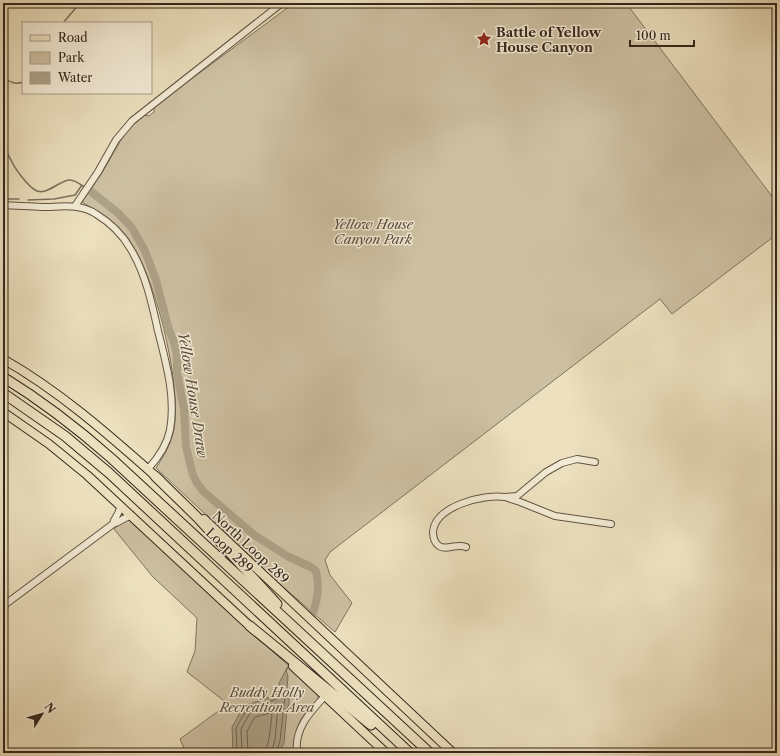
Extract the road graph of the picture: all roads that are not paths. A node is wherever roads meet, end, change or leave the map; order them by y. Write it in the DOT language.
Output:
graph roads {
  1 [pos="282,3"];
  2 [pos="3,205"];
  3 [pos="75,206"];
  4 [pos="3,359"];
  5 [pos="3,377"];
  6 [pos="3,393"];
  7 [pos="3,412"];
  8 [pos="595,462"];
  9 [pos="152,473"];
  10 [pos="505,497"];
  11 [pos="120,505"];
  12 [pos="131,515"];
  13 [pos="112,524"];
  14 [pos="611,524"];
  15 [pos="466,547"];
  16 [pos="3,606"];
  17 [pos="250,626"];
  18 [pos="308,640"];
  19 [pos="325,696"];
  20 [pos="297,753"];
  21 [pos="386,753"];
  22 [pos="404,753"];
  23 [pos="410,753"];
  24 [pos="430,753"];
  25 [pos="453,753"];
  1 -- 3 [label="street"];
  2 -- 3 [label="street"];
  3 -- 9 [label="street"];
  4 -- 9 [label="main road, North Loop 289"];
  5 -- 18 [label="highway, Loop 289"];
  6 -- 23 [label="highway, Loop 289"];
  7 -- 11 [label="main road"];
  8 -- 10 [label="street"];
  9 -- 18 [label="highway"];
  9 -- 25 [label="main road, North Loop 289"];
  10 -- 14 [label="street"];
  10 -- 15 [label="street"];
  11 -- 12 [label="main road"];
  11 -- 13 [label="street"];
  12 -- 13 [label="street"];
  12 -- 17 [label="main road"];
  13 -- 16 [label="street"];
  17 -- 19 [label="main road"];
  17 -- 22 [label="highway"];
  18 -- 24 [label="highway, Loop 289"];
  19 -- 20 [label="street"];
  19 -- 21 [label="main road"];
}
